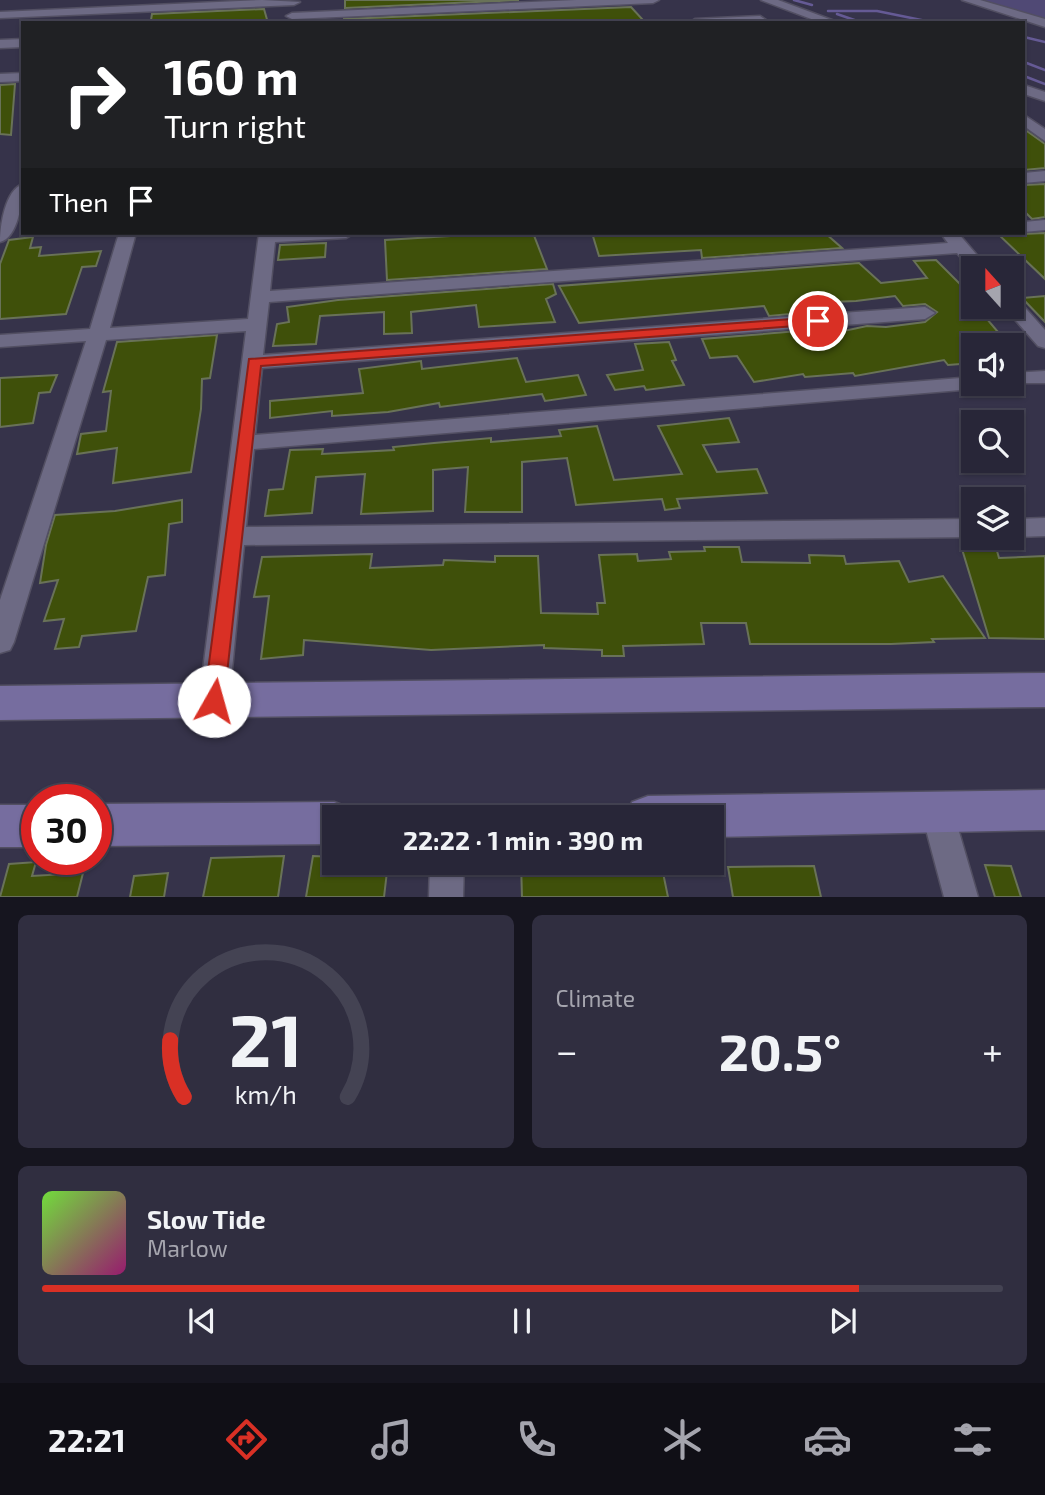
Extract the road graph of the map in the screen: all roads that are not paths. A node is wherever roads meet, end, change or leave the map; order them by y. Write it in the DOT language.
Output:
graph roads {
  1 [pos="653,0"];
  2 [pos="767,0"];
  3 [pos="968,0"];
  4 [pos="294,1"];
  5 [pos="825,4"];
  6 [pos="0,15"];
  7 [pos="814,16"];
  8 [pos="758,18"];
  9 [pos="291,19"];
  10 [pos="720,21"];
  11 [pos="828,21"];
  12 [pos="1045,23"];
  13 [pos="21,43"];
  14 [pos="0,44"];
  15 [pos="21,77"];
  16 [pos="0,78"];
  17 [pos="1025,89"];
  18 [pos="1045,97"];
  19 [pos="1025,120"];
  20 [pos="1045,136"];
  21 [pos="1045,176"];
  22 [pos="1025,178"];
  23 [pos="21,193"];
  24 [pos="1045,225"];
  25 [pos="1025,227"];
  26 [pos="126,235"];
  27 [pos="267,235"];
  28 [pos="0,237"];
  29 [pos="955,240"];
  30 [pos="969,256"];
  31 [pos="260,297"];
  32 [pos="925,313"];
  33 [pos="1024,318"];
  34 [pos="258,324"];
  35 [pos="98,335"];
  36 [pos="0,341"];
  37 [pos="1045,342"];
  38 [pos="254,362"];
  39 [pos="1045,377"];
  40 [pos="1024,378"];
  41 [pos="961,384"];
  42 [pos="243,443"];
  43 [pos="1045,527"];
  44 [pos="961,528"];
  45 [pos="1024,528"];
  46 [pos="233,536"];
  47 [pos="0,642"];
  48 [pos="1045,690"];
  49 [pos="214,701"];
  50 [pos="0,704"];
  51 [pos="1045,810"];
  52 [pos="937,811"];
  53 [pos="724,815"];
  54 [pos="322,822"];
  55 [pos="112,825"];
  56 [pos="0,826"];
  57 [pos="21,826"];
  58 [pos="447,875"];
  59 [pos="446,897"];
  60 [pos="961,897"];
  1 -- 9 [label="street"];
  2 -- 7 [label="street"];
  3 -- 12 [label="street"];
  4 -- 6 [label="street"];
  4 -- 9 [label="street"];
  5 -- 7 [label="street"];
  7 -- 11 [label="street"];
  8 -- 10 [label="street"];
  13 -- 14 [label="street"];
  15 -- 16 [label="street"];
  17 -- 18 [label="street"];
  19 -- 20 [label="street"];
  21 -- 22 [label="street"];
  23 -- 28 [label="street"];
  24 -- 25 [label="street"];
  26 -- 35 [label="street"];
  27 -- 31 [label="street"];
  29 -- 30 [label="street"];
  29 -- 31 [label="street"];
  31 -- 34 [label="street"];
  32 -- 38 [label="street"];
  33 -- 37 [label="street"];
  34 -- 35 [label="street"];
  34 -- 38 [label="street"];
  35 -- 36 [label="street"];
  35 -- 47 [label="street"];
  38 -- 42 [label="street"];
  39 -- 40 [label="street"];
  41 -- 42 [label="street"];
  42 -- 46 [label="street"];
  43 -- 45 [label="street"];
  44 -- 46 [label="street"];
  46 -- 49 [label="street"];
  48 -- 49 [label="main road"];
  49 -- 50 [label="main road"];
  51 -- 52 [label="main road"];
  52 -- 53 [label="main road"];
  52 -- 60 [label="street"];
  54 -- 55 [label="main road"];
  56 -- 57 [label="main road"];
  58 -- 59 [label="street"];
}
